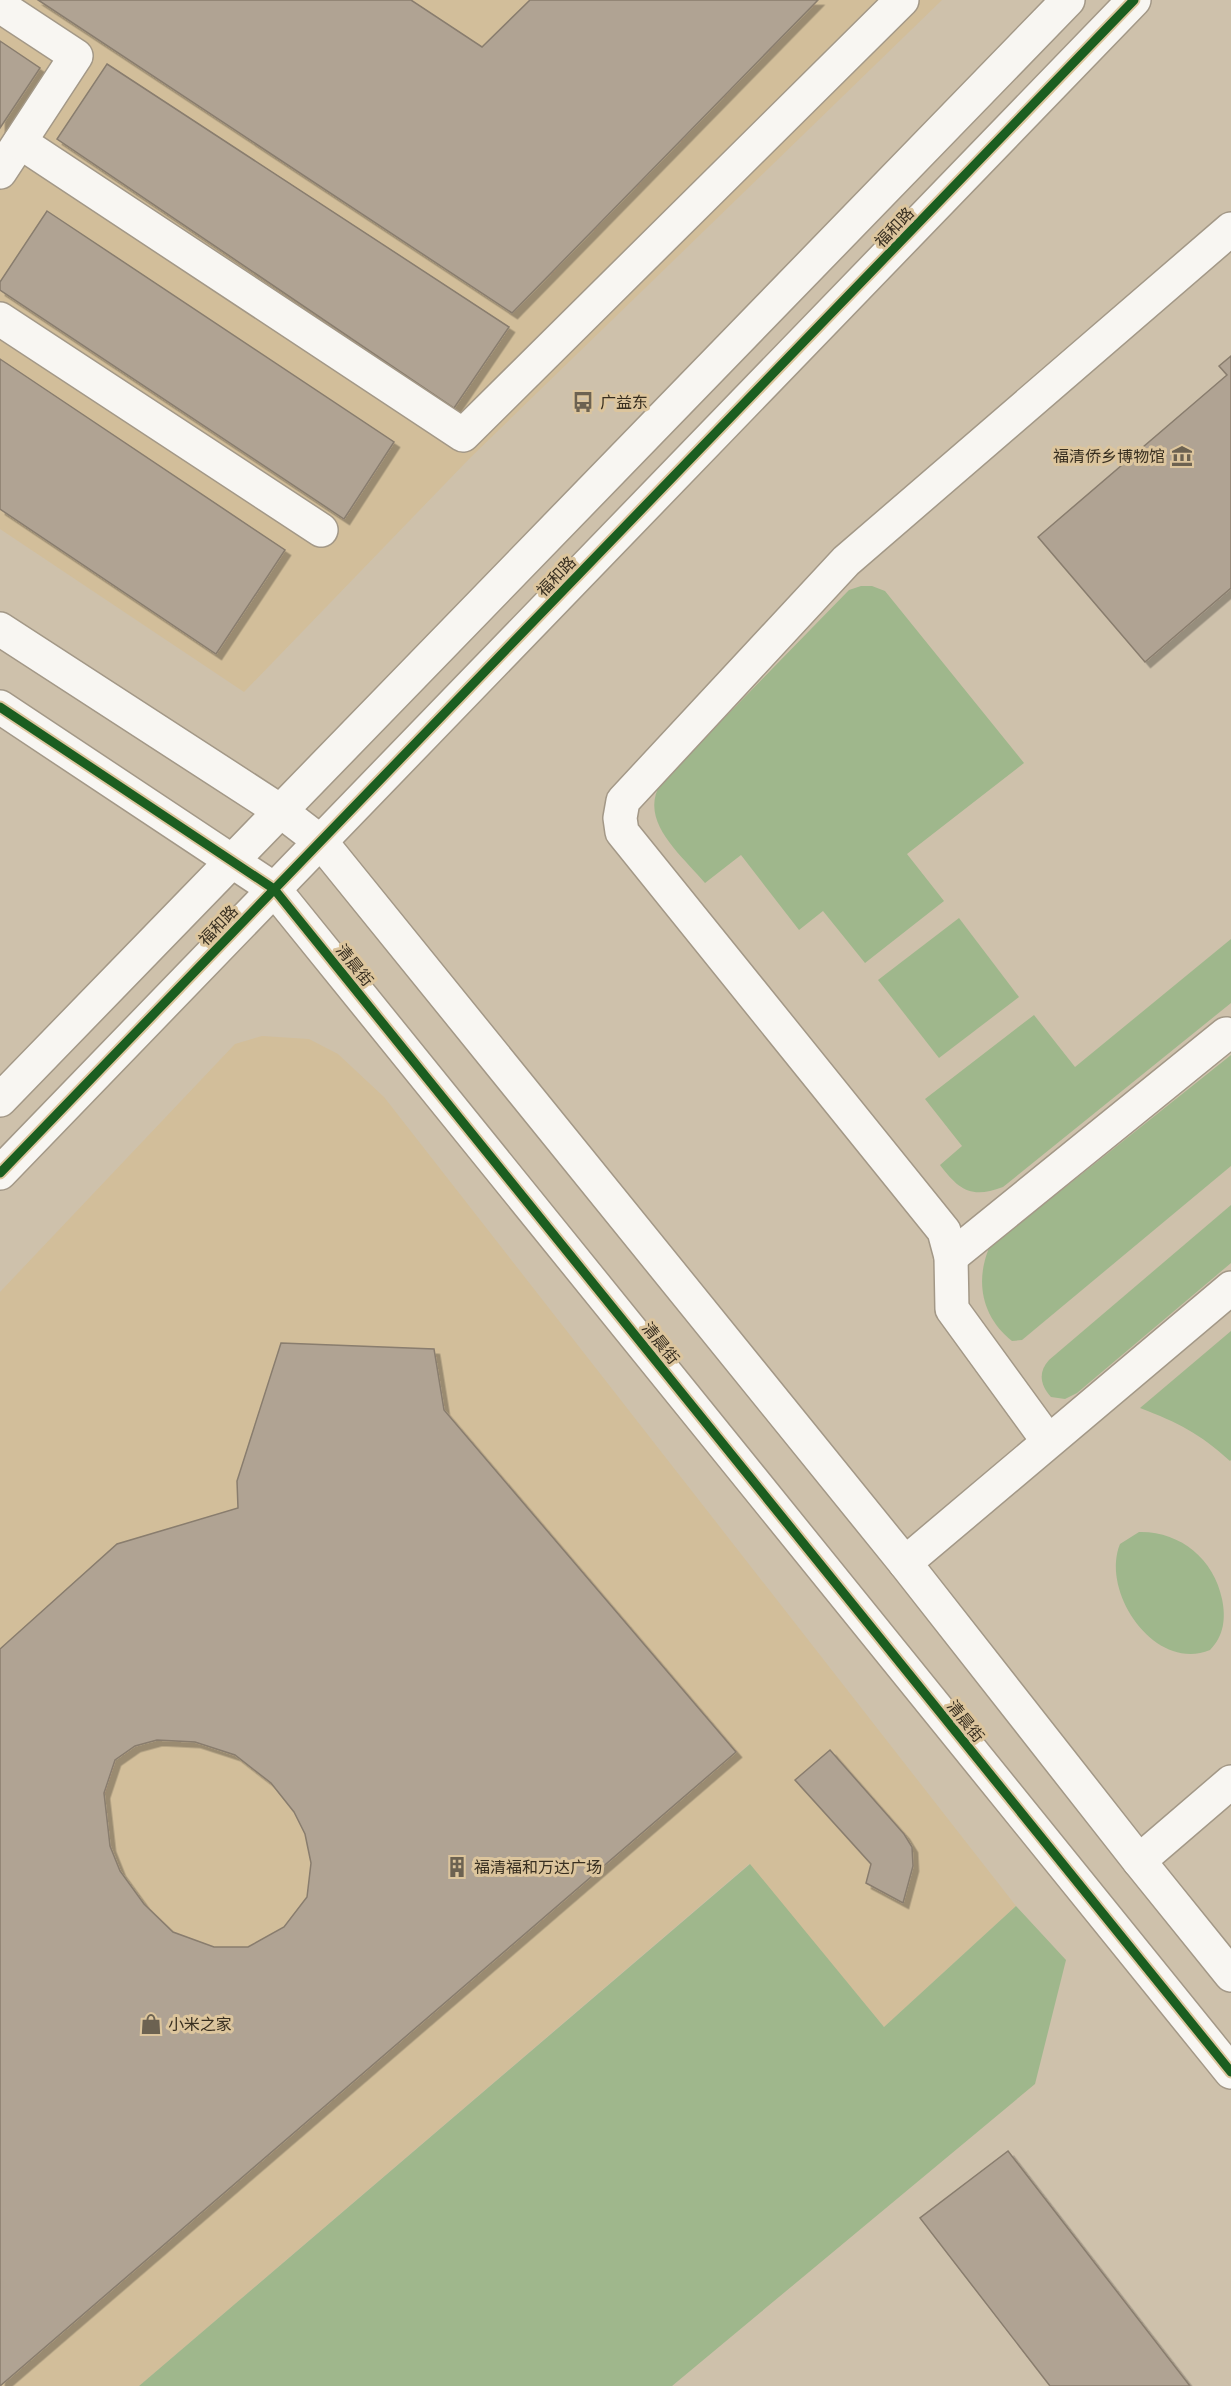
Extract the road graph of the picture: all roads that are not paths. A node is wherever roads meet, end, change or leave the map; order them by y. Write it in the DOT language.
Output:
graph roads {
  1 [pos="902,0"];
  2 [pos="1068,0"];
  3 [pos="1134,0"];
  4 [pos="0,6"];
  5 [pos="20,142"];
  6 [pos="0,172"];
  7 [pos="1231,229"];
  8 [pos="0,319"];
  9 [pos="321,530"];
  10 [pos="0,629"];
  11 [pos="0,707"];
  12 [pos="282,812"];
  13 [pos="321,843"];
  14 [pos="232,862"];
  15 [pos="274,889"];
  16 [pos="1226,1034"];
  17 [pos="0,1100"];
  18 [pos="0,1173"];
  19 [pos="951,1257"];
  20 [pos="1231,1288"];
  21 [pos="1048,1441"];
  22 [pos="905,1563"];
  23 [pos="1231,1782"];
  24 [pos="1139,1861"];
  25 [pos="1231,1975"];
  26 [pos="1231,2072"];
  1 -- 5 [label="street"];
  2 -- 12 [label="street, 福和路"];
  3 -- 13 [label="street, 福和路"];
  4 -- 5 [label="street"];
  5 -- 6 [label="street"];
  7 -- 19 [label="street"];
  8 -- 9 [label="street"];
  10 -- 12 [label="street"];
  11 -- 14 [label="street, 清晨街"];
  12 -- 13 [label="street"];
  12 -- 14 [label="street, 福和路"];
  13 -- 15 [label="street, 福和路"];
  13 -- 22 [label="street"];
  14 -- 15 [label="street, 清晨街"];
  14 -- 17 [label="street, 福和路"];
  15 -- 18 [label="street, 福和路"];
  15 -- 26 [label="street, 清晨街"];
  16 -- 19 [label="street"];
  19 -- 21 [label="street"];
  20 -- 21 [label="street"];
  21 -- 22 [label="street"];
  22 -- 24 [label="street"];
  23 -- 24 [label="street"];
  24 -- 25 [label="street"];
}
